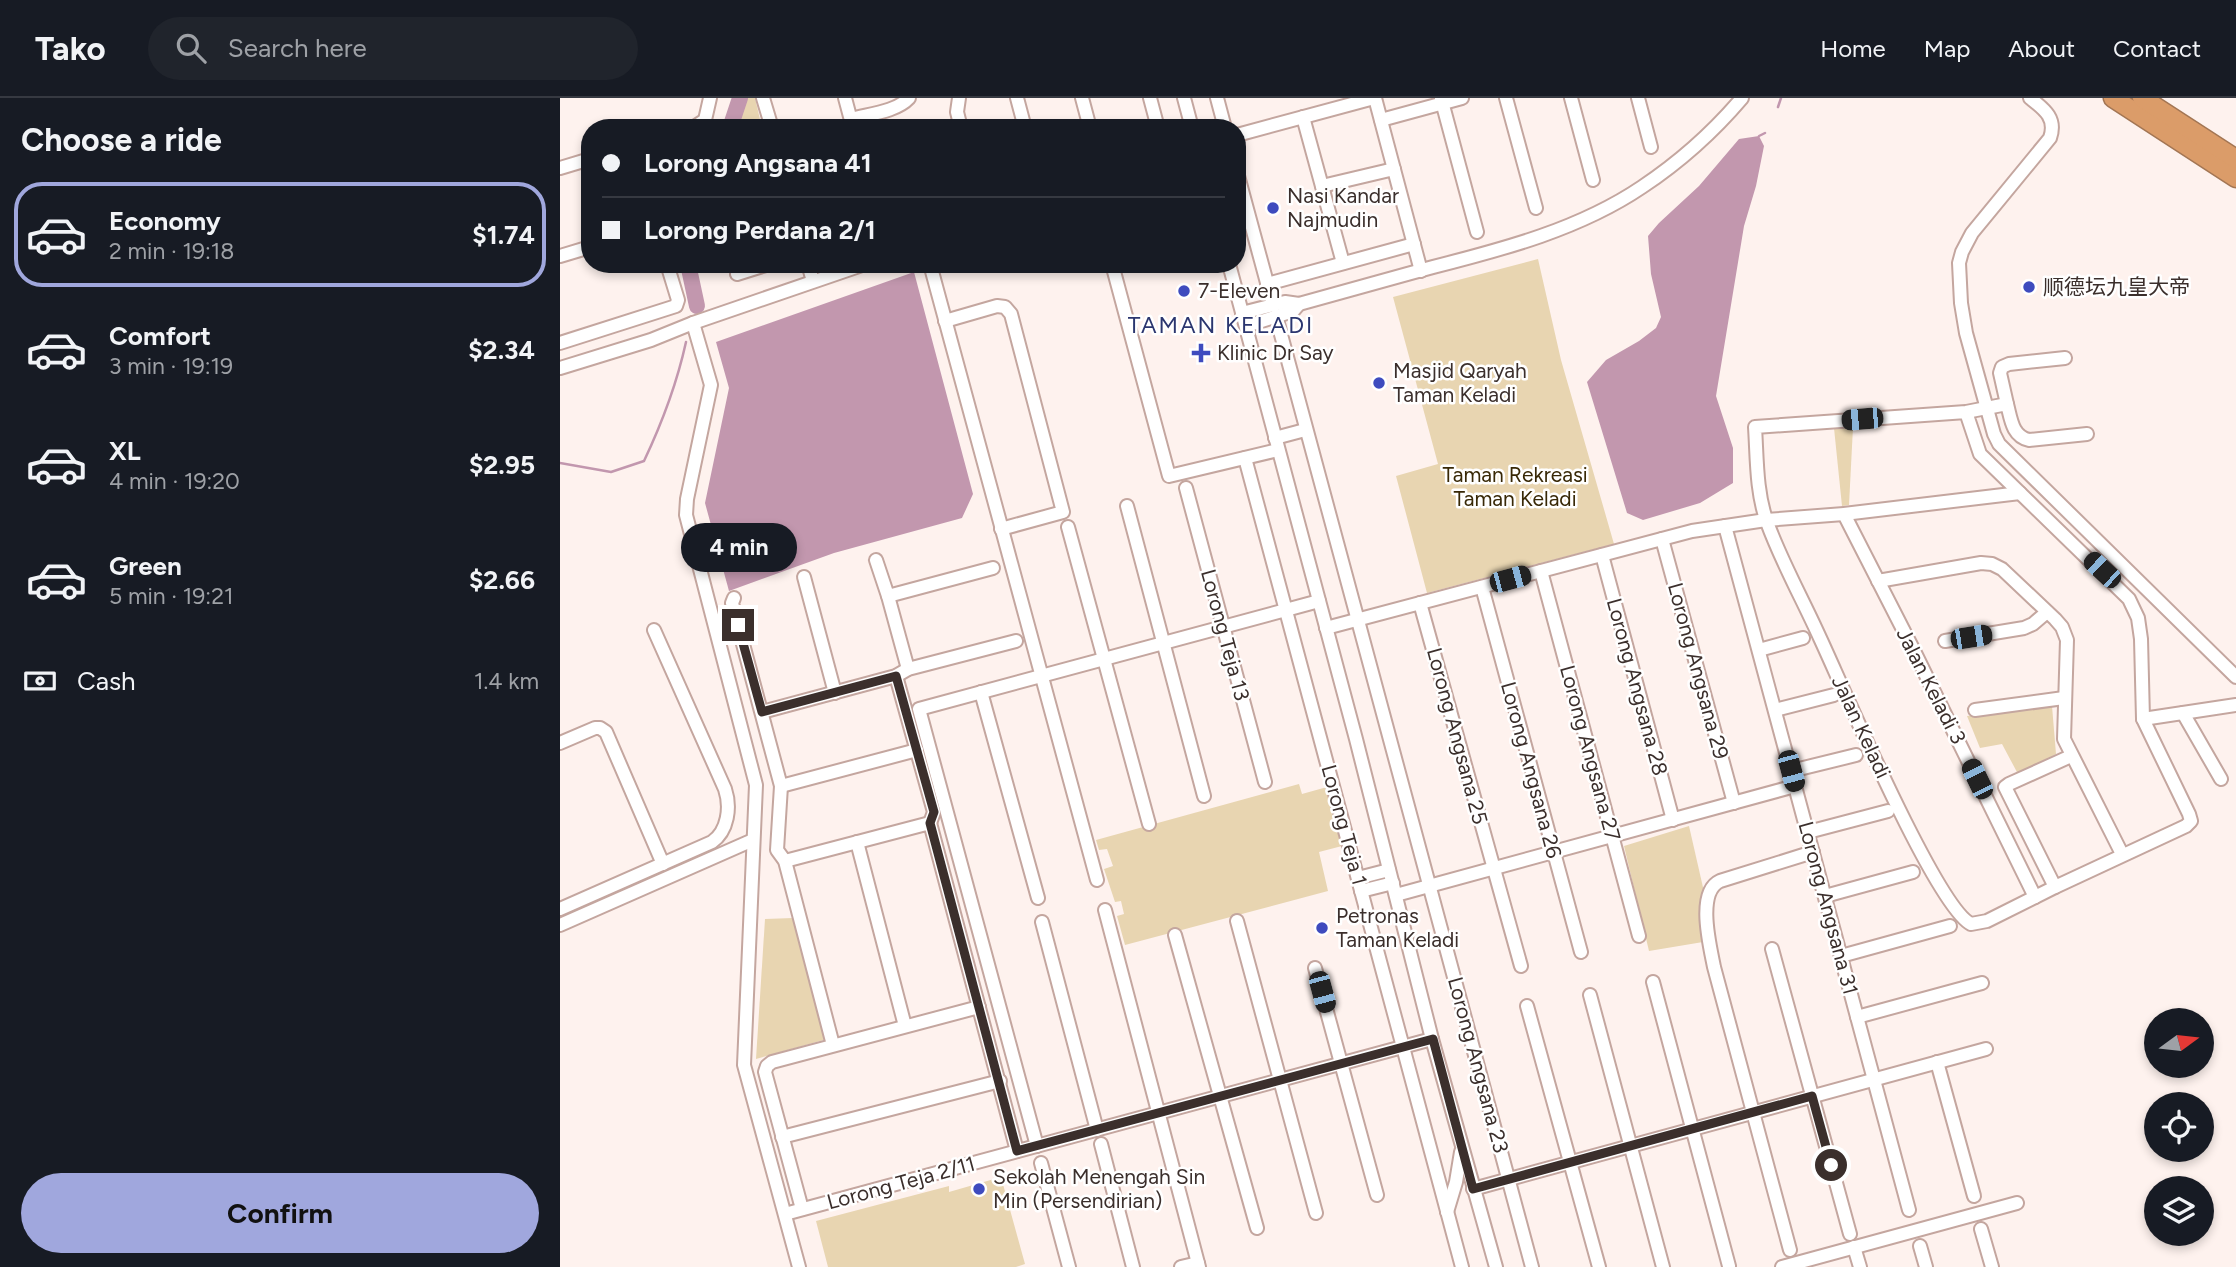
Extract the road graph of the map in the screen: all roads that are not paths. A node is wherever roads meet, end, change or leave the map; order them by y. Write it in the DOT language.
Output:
graph roads {
  1 [pos="710,98"];
  2 [pos="763,98"];
  3 [pos="845,98"];
  4 [pos="909,98"];
  5 [pos="959,98"];
  6 [pos="1017,98"];
  7 [pos="1082,98"];
  8 [pos="1150,98"];
  9 [pos="1184,98"];
  10 [pos="1217,98"];
  11 [pos="1375,98"];
  12 [pos="1462,98"];
  13 [pos="1506,98"];
  14 [pos="1571,98"];
  15 [pos="1638,98"];
  16 [pos="1742,98"];
  17 [pos="2030,98"];
  18 [pos="2113,98"];
  19 [pos="2142,98"];
  20 [pos="1442,101"];
  21 [pos="1303,117"];
  22 [pos="705,119"];
  23 [pos="769,119"];
  24 [pos="851,119"];
  25 [pos="863,119"];
  26 [pos="959,119"];
  27 [pos="1023,119"];
  28 [pos="1088,119"];
  29 [pos="1156,119"];
  30 [pos="1190,119"];
  31 [pos="1223,119"];
  32 [pos="1381,120"];
  33 [pos="1246,133"];
  34 [pos="1651,147"];
  35 [pos="2236,159"];
  36 [pos="581,162"];
  37 [pos="560,169"];
  38 [pos="1394,169"];
  39 [pos="2236,178"];
  40 [pos="1593,180"];
  41 [pos="1322,186"];
  42 [pos="1246,205"];
  43 [pos="1536,208"];
  44 [pos="1477,232"];
  45 [pos="1414,244"];
  46 [pos="581,250"];
  47 [pos="560,256"];
  48 [pos="1343,263"];
  49 [pos="1421,271"];
  50 [pos="670,273"];
  51 [pos="740,273"];
  52 [pos="811,273"];
  53 [pos="837,273"];
  54 [pos="933,273"];
  55 [pos="1114,273"];
  56 [pos="1231,273"];
  57 [pos="737,274"];
  58 [pos="813,281"];
  59 [pos="1268,284"];
  60 [pos="1275,311"];
  61 [pos="1244,319"];
  62 [pos="946,321"];
  63 [pos="693,323"];
  64 [pos="560,343"];
  65 [pos="2065,358"];
  66 [pos="560,368"];
  67 [pos="2007,404"];
  68 [pos="1986,408"];
  69 [pos="1966,412"];
  70 [pos="1305,430"];
  71 [pos="2087,434"];
  72 [pos="1277,444"];
  73 [pos="1245,458"];
  74 [pos="1186,488"];
  75 [pos="2020,493"];
  76 [pos="1127,506"];
  77 [pos="1844,514"];
  78 [pos="1766,520"];
  79 [pos="1725,526"];
  80 [pos="1068,527"];
  81 [pos="1001,529"];
  82 [pos="1662,539"];
  83 [pos="1602,555"];
  84 [pos="876,560"];
  85 [pos="993,568"];
  86 [pos="1541,571"];
  87 [pos="804,577"];
  88 [pos="1878,581"];
  89 [pos="1482,587"];
  90 [pos="888,596"];
  91 [pos="734,598"];
  92 [pos="1319,601"];
  93 [pos="1420,603"];
  94 [pos="1286,610"];
  95 [pos="2047,611"];
  96 [pos="1357,620"];
  97 [pos="1223,627"];
  98 [pos="1326,628"];
  99 [pos="654,630"];
  100 [pos="1803,638"];
  101 [pos="1016,640"];
  102 [pos="1945,641"];
  103 [pos="1164,643"];
  104 [pos="1759,650"];
  105 [pos="1104,659"];
  106 [pos="908,669"];
  107 [pos="1041,675"];
  108 [pos="896,676"];
  109 [pos="2236,677"];
  110 [pos="835,692"];
  111 [pos="981,692"];
  112 [pos="1834,695"];
  113 [pos="2064,698"];
  114 [pos="2236,705"];
  115 [pos="1775,710"];
  116 [pos="1975,710"];
  117 [pos="762,712"];
  118 [pos="2182,713"];
  119 [pos="2143,719"];
  120 [pos="560,743"];
  121 [pos="917,750"];
  122 [pos="1856,755"];
  123 [pos="2071,755"];
  124 [pos="1791,771"];
  125 [pos="2221,779"];
  126 [pos="1265,782"];
  127 [pos="781,786"];
  128 [pos="1796,786"];
  129 [pos="1204,796"];
  130 [pos="1734,803"];
  131 [pos="1888,811"];
  132 [pos="1673,820"];
  133 [pos="930,823"];
  134 [pos="1149,824"];
  135 [pos="1808,832"];
  136 [pos="1613,836"];
  137 [pos="753,840"];
  138 [pos="857,842"];
  139 [pos="1553,852"];
  140 [pos="1813,852"];
  141 [pos="2122,854"];
  142 [pos="785,861"];
  143 [pos="663,864"];
  144 [pos="1493,869"];
  145 [pos="1913,872"];
  146 [pos="1097,880"];
  147 [pos="1392,883"];
  148 [pos="1360,884"];
  149 [pos="1430,886"];
  150 [pos="2055,887"];
  151 [pos="1825,896"];
  152 [pos="2035,897"];
  153 [pos="1038,898"];
  154 [pos="580,900"];
  155 [pos="560,909"];
  156 [pos="1105,910"];
  157 [pos="586,914"];
  158 [pos="1237,921"];
  159 [pos="1042,922"];
  160 [pos="560,925"];
  161 [pos="1950,926"];
  162 [pos="1175,936"];
  163 [pos="1639,936"];
  164 [pos="1772,949"];
  165 [pos="1581,952"];
  166 [pos="1841,956"];
  167 [pos="1521,966"];
  168 [pos="1315,968"];
  169 [pos="1653,982"];
  170 [pos="1982,983"];
  171 [pos="1590,995"];
  172 [pos="1527,1006"];
  173 [pos="979,1007"];
  174 [pos="1857,1017"];
  175 [pos="905,1026"];
  176 [pos="1433,1039"];
  177 [pos="833,1045"];
  178 [pos="1403,1047"];
  179 [pos="1986,1048"];
  180 [pos="1937,1062"];
  181 [pos="1341,1064"];
  182 [pos="1873,1079"];
  183 [pos="1280,1080"];
  184 [pos="1000,1081"];
  185 [pos="1220,1096"];
  186 [pos="1812,1096"];
  187 [pos="1753,1112"];
  188 [pos="1158,1113"];
  189 [pos="1692,1129"];
  190 [pos="1097,1130"];
  191 [pos="782,1137"];
  192 [pos="1101,1144"];
  193 [pos="1037,1146"];
  194 [pos="1630,1146"];
  195 [pos="1017,1151"];
  196 [pos="1462,1151"];
  197 [pos="1433,1158"];
  198 [pos="1570,1162"];
  199 [pos="1041,1164"];
  200 [pos="1459,1169"];
  201 [pos="1508,1179"];
  202 [pos="1473,1189"];
  203 [pos="1442,1192"];
  204 [pos="1377,1195"];
  205 [pos="1974,1196"];
  206 [pos="2017,1203"];
  207 [pos="802,1209"];
  208 [pos="1909,1210"];
  209 [pos="1447,1212"];
  210 [pos="1316,1213"];
  211 [pos="785,1214"];
  212 [pos="1257,1228"];
  213 [pos="1981,1229"];
  214 [pos="1850,1234"];
  215 [pos="1920,1246"];
  216 [pos="1854,1247"];
  217 [pos="1790,1250"];
  218 [pos="1198,1265"];
  219 [pos="1729,1266"];
  220 [pos="1788,1266"];
  221 [pos="799,1267"];
  222 [pos="1069,1267"];
  223 [pos="1133,1267"];
  224 [pos="1181,1267"];
  225 [pos="1462,1267"];
  226 [pos="1496,1267"];
  227 [pos="1532,1267"];
  228 [pos="1599,1267"];
  229 [pos="1663,1267"];
  230 [pos="1860,1267"];
  231 [pos="1926,1267"];
  232 [pos="1992,1267"];
  1 -- 22 [label="street"];
  2 -- 23 [label="street"];
  3 -- 24 [label="street"];
  4 -- 25 [label="street"];
  5 -- 26 [label="street"];
  6 -- 27 [label="street"];
  7 -- 28 [label="street"];
  8 -- 29 [label="street"];
  9 -- 30 [label="street"];
  10 -- 31 [label="street"];
  11 -- 21 [label="street"];
  11 -- 32 [label="street"];
  12 -- 20 [label="street"];
  13 -- 43 [label="street"];
  14 -- 40 [label="street"];
  15 -- 34 [label="street"];
  16 -- 49 [label="street"];
  17 -- 68 [label="street"];
  18 -- 39 [label="highway"];
  19 -- 35 [label="highway"];
  20 -- 32 [label="street"];
  20 -- 44 [label="street"];
  21 -- 33 [label="street"];
  21 -- 41 [label="street"];
  32 -- 38 [label="street"];
  36 -- 37 [label="street"];
  38 -- 41 [label="street"];
  38 -- 45 [label="street"];
  41 -- 48 [label="street"];
  42 -- 59 [label="street, Lorong Angsana 23"];
  45 -- 48 [label="street"];
  45 -- 49 [label="street"];
  46 -- 47 [label="street"];
  48 -- 59 [label="street"];
  49 -- 60 [label="street"];
  50 -- 64 [label="street"];
  51 -- 57 [label="street"];
  52 -- 58 [label="street"];
  53 -- 58 [label="street"];
  54 -- 62 [label="street"];
  55 -- 73 [label="street"];
  56 -- 61 [label="street"];
  58 -- 63 [label="street"];
  59 -- 60 [label="street, Lorong Angsana 23"];
  60 -- 61 [label="street"];
  60 -- 70 [label="street, Lorong Angsana 23"];
  61 -- 72 [label="street"];
  62 -- 81 [label="street"];
  62 -- 81 [label="street"];
  63 -- 66 [label="street"];
  63 -- 137 [label="street"];
  65 -- 67 [label="street"];
  67 -- 68 [label="street"];
  67 -- 71 [label="street"];
  68 -- 69 [label="street"];
  68 -- 109 [label="street"];
  69 -- 75 [label="street"];
  69 -- 78 [label="street, Jalan Keladi"];
  70 -- 72 [label="street"];
  70 -- 96 [label="street, Lorong Angsana 23"];
  72 -- 73 [label="street"];
  72 -- 92 [label="street"];
  73 -- 94 [label="street, Lorong Teja 1"];
  74 -- 97 [label="street, Lorong Teja 13"];
  75 -- 77 [label="street"];
  75 -- 119 [label="street"];
  76 -- 103 [label="street"];
  77 -- 78 [label="street"];
  77 -- 88 [label="street, Jalan Keladi 3"];
  78 -- 79 [label="street"];
  78 -- 152 [label="street, Jalan Keladi"];
  79 -- 82 [label="street"];
  79 -- 104 [label="street, Lorong Angsana 31"];
  80 -- 105 [label="street"];
  81 -- 107 [label="street"];
  82 -- 83 [label="street"];
  82 -- 130 [label="street, Lorong Angsana 29"];
  83 -- 86 [label="street"];
  83 -- 132 [label="street, Lorong Angsana 28"];
  84 -- 90 [label="street"];
  85 -- 90 [label="street"];
  86 -- 89 [label="street"];
  86 -- 136 [label="street, Lorong Angsana 27"];
  87 -- 110 [label="street"];
  88 -- 95 [label="street"];
  88 -- 152 [label="street, Jalan Keladi 3"];
  89 -- 93 [label="street"];
  89 -- 139 [label="street, Lorong Angsana 26"];
  90 -- 106 [label="street"];
  91 -- 117 [label="street"];
  92 -- 94 [label="street"];
  92 -- 98 [label="street"];
  93 -- 96 [label="street"];
  93 -- 144 [label="street, Lorong Angsana 25"];
  94 -- 97 [label="street"];
  94 -- 148 [label="street, Lorong Teja 1"];
  95 -- 102 [label="street"];
  95 -- 113 [label="street"];
  96 -- 98 [label="street"];
  96 -- 149 [label="street, Lorong Angsana 23"];
  97 -- 103 [label="street"];
  97 -- 126 [label="street, Lorong Teja 13"];
  98 -- 147 [label="street"];
  99 -- 143 [label="street"];
  100 -- 104 [label="street"];
  101 -- 106 [label="street"];
  103 -- 105 [label="street"];
  103 -- 129 [label="street"];
  104 -- 115 [label="street, Lorong Angsana 31"];
  105 -- 107 [label="street"];
  105 -- 134 [label="street"];
  106 -- 108 [label="street"];
  107 -- 111 [label="street"];
  107 -- 146 [label="street"];
  108 -- 110 [label="street"];
  108 -- 121 [label="street"];
  110 -- 117 [label="street"];
  111 -- 153 [label="street"];
  111 -- 193 [label="street"];
  112 -- 115 [label="street"];
  113 -- 116 [label="street"];
  113 -- 123 [label="street"];
  114 -- 118 [label="street"];
  115 -- 124 [label="street, Lorong Angsana 31"];
  117 -- 127 [label="street"];
  118 -- 119 [label="street"];
  118 -- 125 [label="street"];
  119 -- 141 [label="street"];
  120 -- 143 [label="street"];
  121 -- 127 [label="street"];
  121 -- 133 [label="street"];
  122 -- 124 [label="street"];
  123 -- 141 [label="street"];
  123 -- 150 [label="street"];
  124 -- 128 [label="street, Lorong Angsana 31"];
  127 -- 142 [label="street"];
  128 -- 130 [label="street"];
  128 -- 135 [label="street, Lorong Angsana 31"];
  130 -- 132 [label="street"];
  131 -- 135 [label="street"];
  132 -- 136 [label="street"];
  133 -- 138 [label="street"];
  133 -- 173 [label="street"];
  135 -- 140 [label="street, Lorong Angsana 31"];
  136 -- 139 [label="street"];
  136 -- 163 [label="street, Lorong Angsana 27"];
  137 -- 157 [label="street"];
  137 -- 211 [label="street"];
  138 -- 142 [label="street"];
  138 -- 175 [label="street"];
  139 -- 144 [label="street"];
  139 -- 165 [label="street, Lorong Angsana 26"];
  140 -- 151 [label="street, Lorong Angsana 31"];
  140 -- 187 [label="street"];
  141 -- 150 [label="street"];
  142 -- 177 [label="street"];
  143 -- 154 [label="street"];
  144 -- 149 [label="street"];
  144 -- 167 [label="street, Lorong Angsana 25"];
  145 -- 151 [label="street"];
  147 -- 148 [label="street"];
  147 -- 149 [label="street"];
  147 -- 176 [label="street"];
  148 -- 178 [label="street, Lorong Teja 1"];
  149 -- 201 [label="street, Lorong Angsana 23"];
  150 -- 152 [label="street"];
  151 -- 166 [label="street, Lorong Angsana 31"];
  154 -- 155 [label="street"];
  154 -- 157 [label="street"];
  156 -- 188 [label="street"];
  157 -- 160 [label="street"];
  158 -- 183 [label="street"];
  159 -- 190 [label="street"];
  161 -- 166 [label="street"];
  162 -- 185 [label="street"];
  164 -- 186 [label="street"];
  166 -- 174 [label="street, Lorong Angsana 31"];
  168 -- 181 [label="street"];
  169 -- 189 [label="street"];
  170 -- 174 [label="street"];
  171 -- 194 [label="street"];
  172 -- 198 [label="street"];
  173 -- 175 [label="street"];
  173 -- 184 [label="street"];
  174 -- 182 [label="street, Lorong Angsana 31"];
  175 -- 177 [label="street"];
  176 -- 178 [label="street, Lorong Teja 2/11"];
  176 -- 196 [label="street"];
  177 -- 191 [label="street"];
  178 -- 181 [label="street, Lorong Teja 2/11"];
  178 -- 197 [label="street, Lorong Teja 1"];
  179 -- 180 [label="street"];
  180 -- 182 [label="street"];
  180 -- 205 [label="street"];
  181 -- 183 [label="street, Lorong Teja 2/11"];
  181 -- 204 [label="street"];
  182 -- 186 [label="street"];
  182 -- 208 [label="street, Lorong Angsana 31"];
  183 -- 185 [label="street, Lorong Teja 2/11"];
  183 -- 210 [label="street"];
  184 -- 191 [label="street"];
  184 -- 195 [label="street"];
  185 -- 188 [label="street, Lorong Teja 2/11"];
  185 -- 212 [label="street"];
  186 -- 187 [label="street"];
  186 -- 214 [label="street"];
  187 -- 189 [label="street"];
  187 -- 217 [label="street"];
  188 -- 190 [label="street, Lorong Teja 2/11"];
  188 -- 218 [label="street"];
  189 -- 194 [label="street"];
  189 -- 219 [label="street"];
  190 -- 193 [label="street, Lorong Teja 2/11"];
  191 -- 207 [label="street"];
  192 -- 223 [label="street"];
  193 -- 195 [label="street, Lorong Teja 2/11"];
  194 -- 198 [label="street"];
  194 -- 229 [label="street"];
  195 -- 207 [label="street, Lorong Teja 2/11"];
  196 -- 197 [label="street"];
  196 -- 200 [label="street"];
  196 -- 202 [label="street"];
  197 -- 203 [label="street, Lorong Teja 1"];
  198 -- 201 [label="street"];
  198 -- 228 [label="street"];
  199 -- 222 [label="street"];
  200 -- 203 [label="street"];
  200 -- 209 [label="street"];
  201 -- 202 [label="street"];
  201 -- 227 [label="street, Lorong Angsana 23"];
  202 -- 226 [label="street"];
  203 -- 209 [label="street, Lorong Teja 1"];
  206 -- 216 [label="street"];
  207 -- 211 [label="street, Lorong Teja 2/11"];
  209 -- 225 [label="street, Lorong Teja 1"];
  211 -- 221 [label="street"];
  213 -- 232 [label="street"];
  215 -- 231 [label="street"];
  216 -- 220 [label="street"];
  216 -- 230 [label="street"];
  218 -- 224 [label="street"];
}
